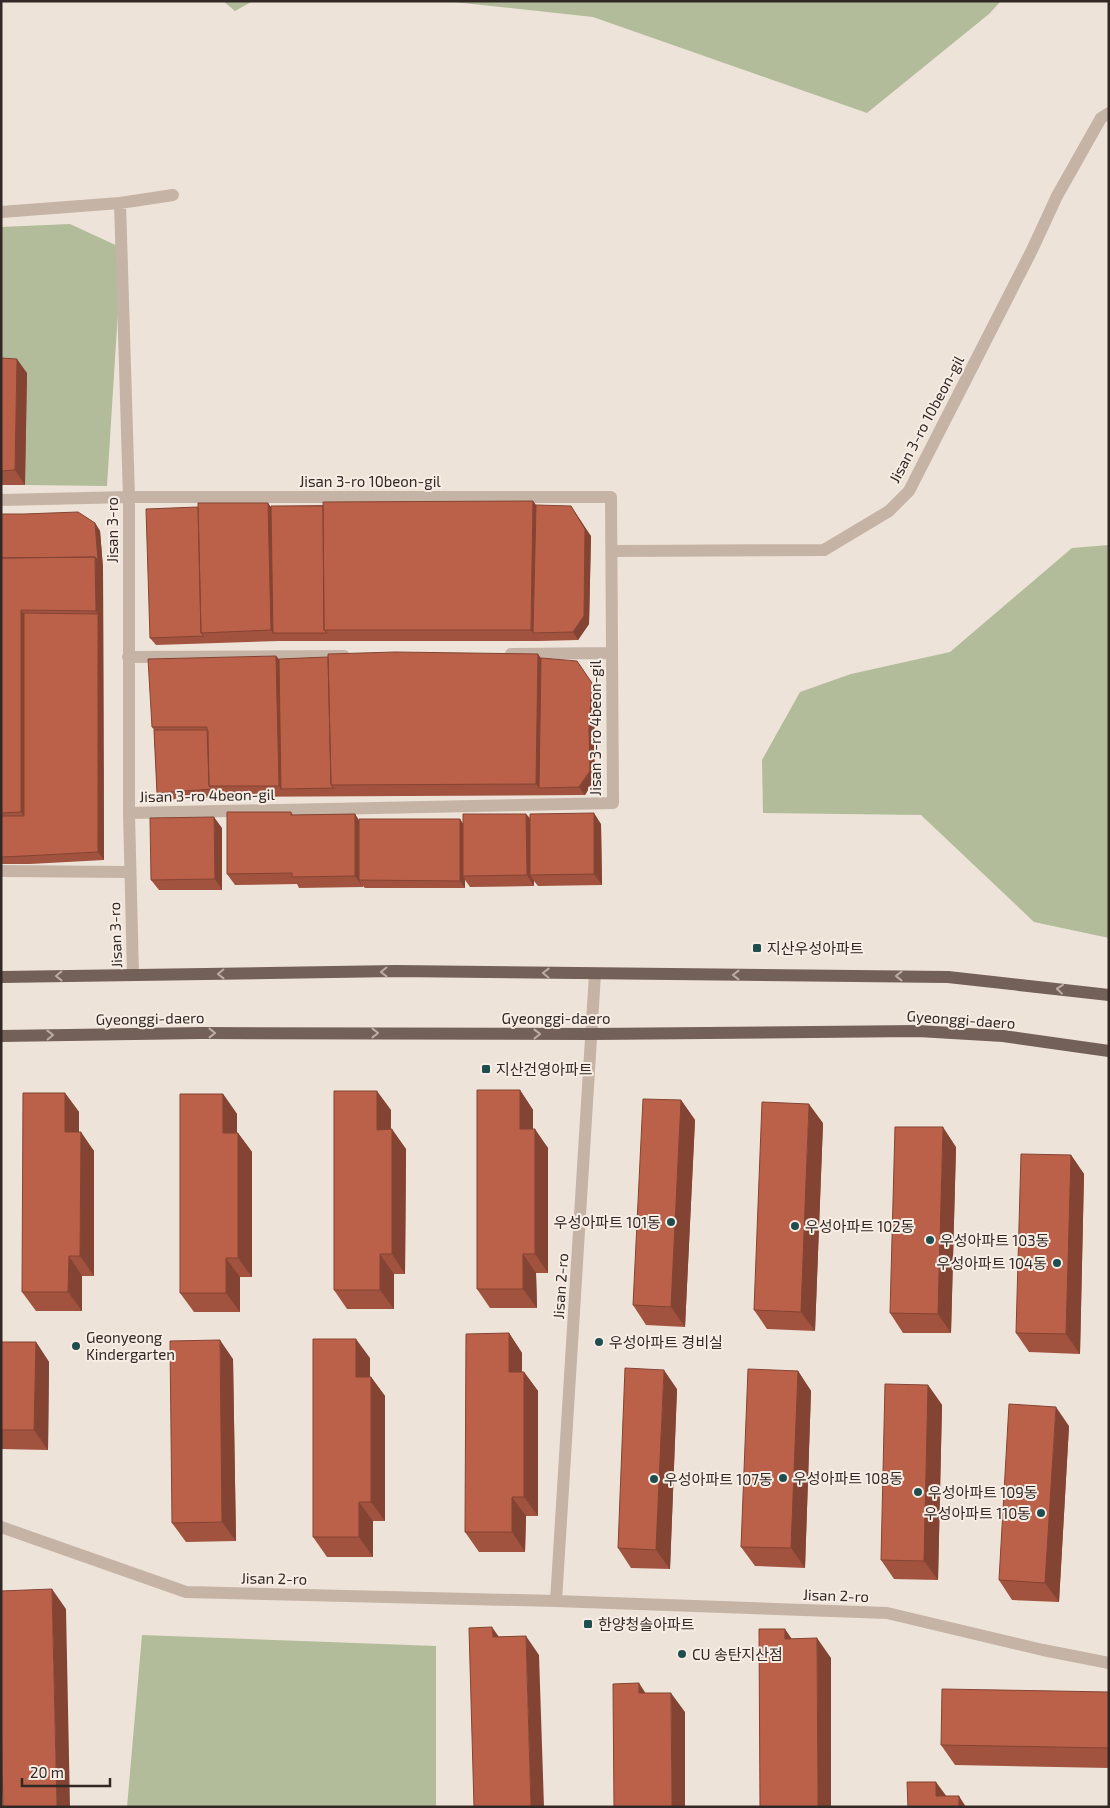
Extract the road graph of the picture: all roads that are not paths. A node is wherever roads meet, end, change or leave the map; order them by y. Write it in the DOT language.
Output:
graph roads {
  1 [pos="1109,113"];
  2 [pos="173,195"];
  3 [pos="120,203"];
  4 [pos="1,212"];
  5 [pos="129,497"];
  6 [pos="1,500"];
  7 [pos="612,551"];
  8 [pos="611,653"];
  9 [pos="503,654"];
  10 [pos="355,656"];
  11 [pos="128,657"];
  12 [pos="129,813"];
  13 [pos="1,871"];
  14 [pos="130,872"];
  15 [pos="595,974"];
  16 [pos="133,975"];
  17 [pos="1,977"];
  18 [pos="1109,995"];
  19 [pos="592,1034"];
  20 [pos="1,1036"];
  21 [pos="1109,1051"];
  22 [pos="1,1527"];
  23 [pos="556,1601"];
  24 [pos="1109,1664"];
  1 -- 7 [label="street, Jisan 3-ro 10beon-gil"];
  2 -- 3 [label="street"];
  3 -- 4 [label="street"];
  3 -- 5 [label="street, Jisan 3-ro"];
  5 -- 6 [label="street, Jisan 3-ro 10beon-gil"];
  5 -- 7 [label="street, Jisan 3-ro 10beon-gil"];
  5 -- 11 [label="street, Jisan 3-ro"];
  7 -- 8 [label="street"];
  8 -- 9 [label="street, Jisan 3-ro 4beon-gil"];
  8 -- 12 [label="street, Jisan 3-ro 4beon-gil"];
  10 -- 11 [label="street"];
  11 -- 12 [label="street, Jisan 3-ro"];
  12 -- 14 [label="street, Jisan 3-ro"];
  13 -- 14 [label="street"];
  14 -- 16 [label="street, Jisan 3-ro"];
  15 -- 16 [label="main road, one-way"];
  18 -- 15 [label="main road, one-way"];
  15 -- 19 [label="street, Jisan 2-ro"];
  16 -- 17 [label="main road, one-way"];
  20 -- 19 [label="main road, Gyeonggi-daero, one-way"];
  19 -- 21 [label="main road, Gyeonggi-daero"];
  19 -- 23 [label="street, Jisan 2-ro"];
  22 -- 23 [label="street, Jisan 2-ro"];
  23 -- 24 [label="street, Jisan 2-ro"];
}
